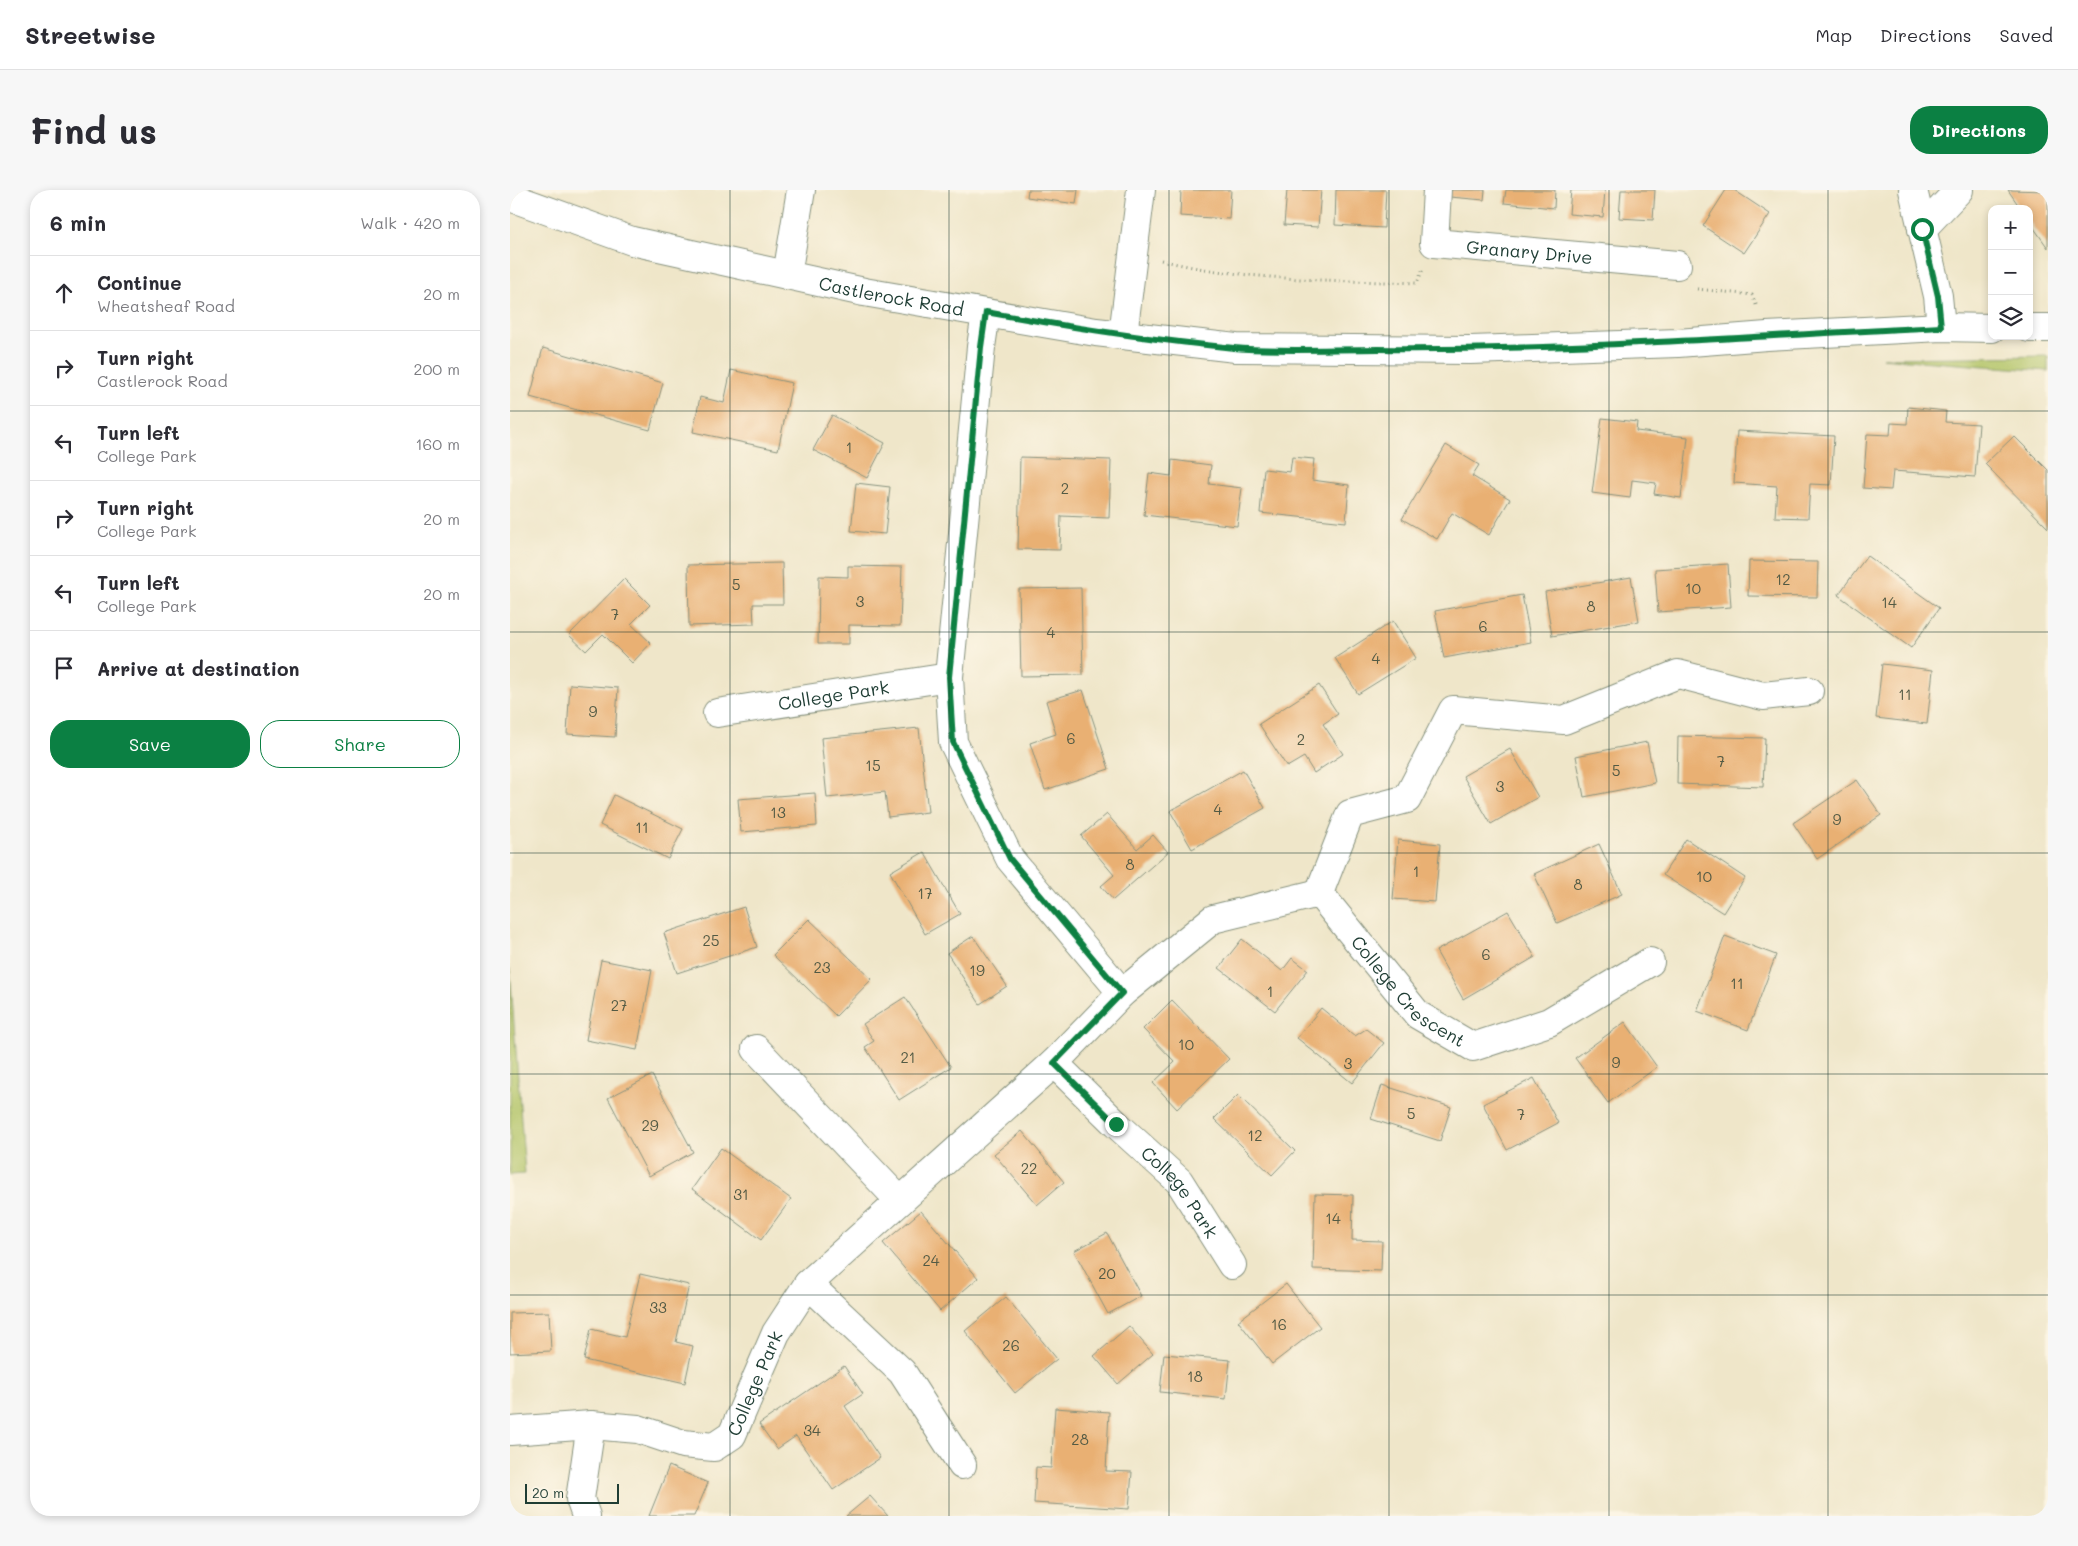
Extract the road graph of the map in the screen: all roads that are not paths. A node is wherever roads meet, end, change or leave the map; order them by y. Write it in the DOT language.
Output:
graph roads {
  1 [pos="801,190"];
  2 [pos="1140,190"];
  3 [pos="1437,190"];
  4 [pos="1913,190"];
  5 [pos="1959,190"];
  6 [pos="510,197"];
  7 [pos="1922,229"];
  8 [pos="1677,265"];
  9 [pos="787,275"];
  10 [pos="986,312"];
  11 [pos="1941,327"];
  12 [pos="1988,328"];
  13 [pos="2033,328"];
  14 [pos="2048,328"];
  15 [pos="1123,335"];
  16 [pos="949,677"];
  17 [pos="1809,691"];
  18 [pos="717,712"];
  19 [pos="1319,893"];
  20 [pos="1650,962"];
  21 [pos="1122,993"];
  22 [pos="756,1049"];
  23 [pos="1054,1063"];
  24 [pos="900,1202"];
  25 [pos="1232,1265"];
  26 [pos="808,1284"];
  27 [pos="591,1424"];
  28 [pos="510,1431"];
  29 [pos="962,1466"];
  30 [pos="586,1516"];
  1 -- 9 [label="street"];
  2 -- 15 [label="street"];
  3 -- 8 [label="street, Granary Drive"];
  4 -- 7 [label="street"];
  5 -- 7 [label="street"];
  6 -- 9 [label="street, Castlerock Road"];
  7 -- 11 [label="street"];
  9 -- 10 [label="street, Castlerock Road"];
  10 -- 15 [label="street, Castlerock Road"];
  10 -- 16 [label="street"];
  11 -- 12 [label="street, Castlerock Road"];
  11 -- 15 [label="street, Castlerock Road"];
  13 -- 14 [label="street"];
  16 -- 18 [label="street, College Park"];
  16 -- 21 [label="street"];
  17 -- 19 [label="street"];
  19 -- 20 [label="street, College Crescent"];
  19 -- 21 [label="street, College Park"];
  21 -- 23 [label="street, College Park"];
  22 -- 24 [label="street"];
  23 -- 24 [label="street, College Park"];
  23 -- 25 [label="street, College Park"];
  24 -- 26 [label="street, College Park"];
  26 -- 27 [label="street, College Park"];
  26 -- 29 [label="street"];
  27 -- 28 [label="street, College Park"];
  27 -- 30 [label="street"];
}
